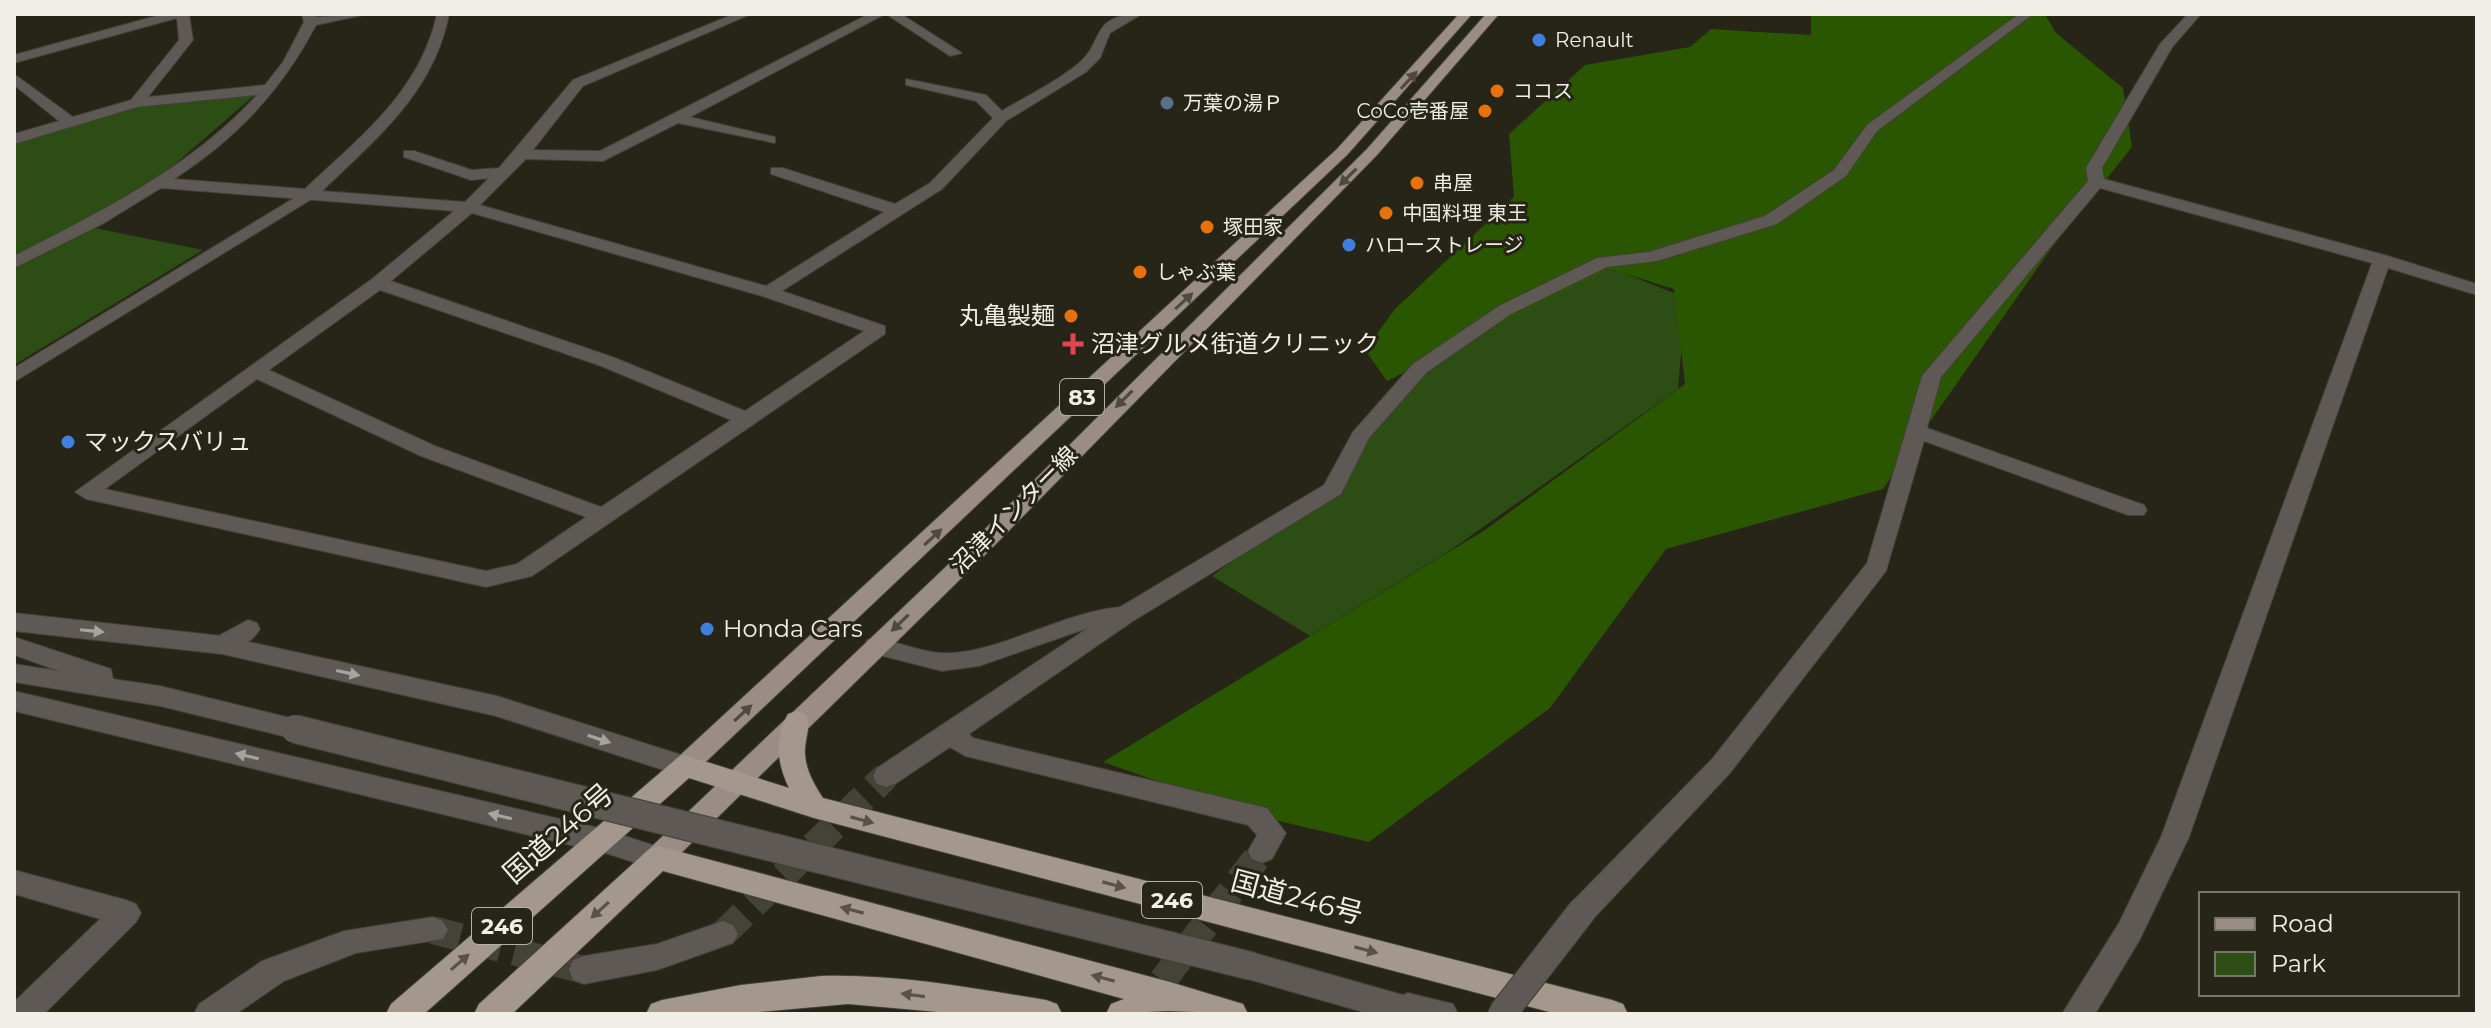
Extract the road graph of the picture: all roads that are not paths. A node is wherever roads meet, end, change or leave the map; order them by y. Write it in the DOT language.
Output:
graph roads {
  1 [pos="180,14"];
  2 [pos="362,14"];
  3 [pos="443,14"];
  4 [pos="879,14"];
  5 [pos="892,14"];
  6 [pos="1136,14"];
  7 [pos="1466,14"];
  8 [pos="1493,14"];
  9 [pos="2027,14"];
  10 [pos="2195,14"];
  11 [pos="731,16"];
  12 [pos="310,18"];
  13 [pos="955,53"];
  14 [pos="14,59"];
  15 [pos="14,78"];
  16 [pos="911,82"];
  17 [pos="270,89"];
  18 [pos="136,103"];
  19 [pos="676,118"];
  20 [pos="1001,118"];
  21 [pos="71,123"];
  22 [pos="14,139"];
  23 [pos="770,140"];
  24 [pos="409,154"];
  25 [pos="522,154"];
  26 [pos="777,171"];
  27 [pos="504,172"];
  28 [pos="2096,182"];
  29 [pos="159,183"];
  30 [pos="309,194"];
  31 [pos="469,207"];
  32 [pos="896,210"];
  33 [pos="2382,260"];
  34 [pos="14,263"];
  35 [pos="378,283"];
  36 [pos="2477,290"];
  37 [pos="768,292"];
  38 [pos="254,370"];
  39 [pos="14,376"];
  40 [pos="747,419"];
  41 [pos="1918,432"];
  42 [pos="2136,510"];
  43 [pos="604,516"];
  44 [pos="1125,615"];
  45 [pos="14,622"];
  46 [pos="248,629"];
  47 [pos="222,645"];
  48 [pos="14,646"];
  49 [pos="876,646"];
  50 [pos="14,673"];
  51 [pos="160,696"];
  52 [pos="14,701"];
  53 [pos="797,721"];
  54 [pos="952,732"];
  55 [pos="685,766"];
  56 [pos="886,776"];
  57 [pos="735,780"];
  58 [pos="814,807"];
  59 [pos="603,841"];
  60 [pos="1262,851"];
  61 [pos="658,858"];
  62 [pos="14,882"];
  63 [pos="433,930"];
  64 [pos="723,934"];
  65 [pos="584,970"];
  66 [pos="1170,996"];
  67 [pos="1371,1000"];
  68 [pos="23,1014"];
  69 [pos="210,1014"];
  70 [pos="402,1014"];
  71 [pos="490,1014"];
  72 [pos="662,1014"];
  73 [pos="1046,1014"];
  74 [pos="1122,1014"];
  75 [pos="1232,1014"];
  76 [pos="1420,1014"];
  77 [pos="1442,1014"];
  78 [pos="1502,1014"];
  79 [pos="1612,1014"];
  80 [pos="2078,1014"];
  1 -- 14 [label="street"];
  1 -- 18 [label="street"];
  2 -- 12 [label="street"];
  3 -- 30 [label="street"];
  4 -- 19 [label="street"];
  5 -- 13 [label="street"];
  6 -- 20 [label="street"];
  55 -- 7 [label="main road, 沼津インター線 / 83, one-way"];
  8 -- 49 [label="main road, 沼津インター線 / 83, one-way"];
  9 -- 44 [label="street"];
  10 -- 28 [label="street"];
  11 -- 25 [label="street"];
  12 -- 17 [label="street"];
  15 -- 21 [label="street"];
  16 -- 20 [label="street"];
  17 -- 18 [label="street"];
  17 -- 29 [label="street"];
  18 -- 21 [label="street"];
  19 -- 23 [label="street"];
  19 -- 25 [label="street"];
  20 -- 32 [label="street"];
  21 -- 22 [label="street"];
  24 -- 27 [label="street"];
  25 -- 27 [label="street"];
  26 -- 32 [label="street"];
  27 -- 31 [label="street"];
  28 -- 33 [label="street"];
  28 -- 41 [label="street"];
  29 -- 30 [label="street"];
  29 -- 34 [label="street"];
  30 -- 31 [label="street"];
  30 -- 39 [label="street"];
  31 -- 35 [label="street"];
  31 -- 37 [label="street"];
  32 -- 37 [label="street"];
  33 -- 36 [label="street"];
  33 -- 80 [label="street"];
  35 -- 38 [label="street"];
  35 -- 40 [label="street"];
  37 -- 40 [label="street"];
  38 -- 43 [label="street"];
  38 -- 43 [label="street"];
  40 -- 43 [label="street"];
  41 -- 42 [label="street"];
  41 -- 78 [label="street, bridge"];
  44 -- 49 [label="street"];
  44 -- 54 [label="street"];
  45 -- 47 [label="street, one-way"];
  46 -- 47 [label="street"];
  47 -- 55 [label="street, one-way"];
  48 -- 51 [label="street"];
  49 -- 53 [label="main road, 沼津インター線 / 83"];
  50 -- 51 [label="street"];
  51 -- 67 [label="street, bridge"];
  59 -- 52 [label="street, one-way"];
  53 -- 57 [label="main road, 沼津インター線 / 83"];
  53 -- 58 [label="highway"];
  54 -- 56 [label="street"];
  54 -- 60 [label="street"];
  55 -- 57 [label="highway, 246"];
  55 -- 59 [label="highway, 国道246号 / 246"];
  57 -- 58 [label="highway, 国道246号 / 246"];
  57 -- 61 [label="main road, 沼津インター線 / 83"];
  58 -- 79 [label="highway, 国道246号 / 246, one-way"];
  59 -- 61 [label="street"];
  70 -- 59 [label="highway, 国道246号 / 246, one-way"];
  66 -- 61 [label="highway, one-way"];
  61 -- 71 [label="highway, 246, one-way"];
  62 -- 68 [label="street"];
  63 -- 69 [label="street"];
  64 -- 65 [label="street"];
  66 -- 74 [label="highway"];
  66 -- 75 [label="highway"];
  67 -- 76 [label="street"];
  67 -- 77 [label="street"];
  73 -- 72 [label="highway, one-way"];
}
